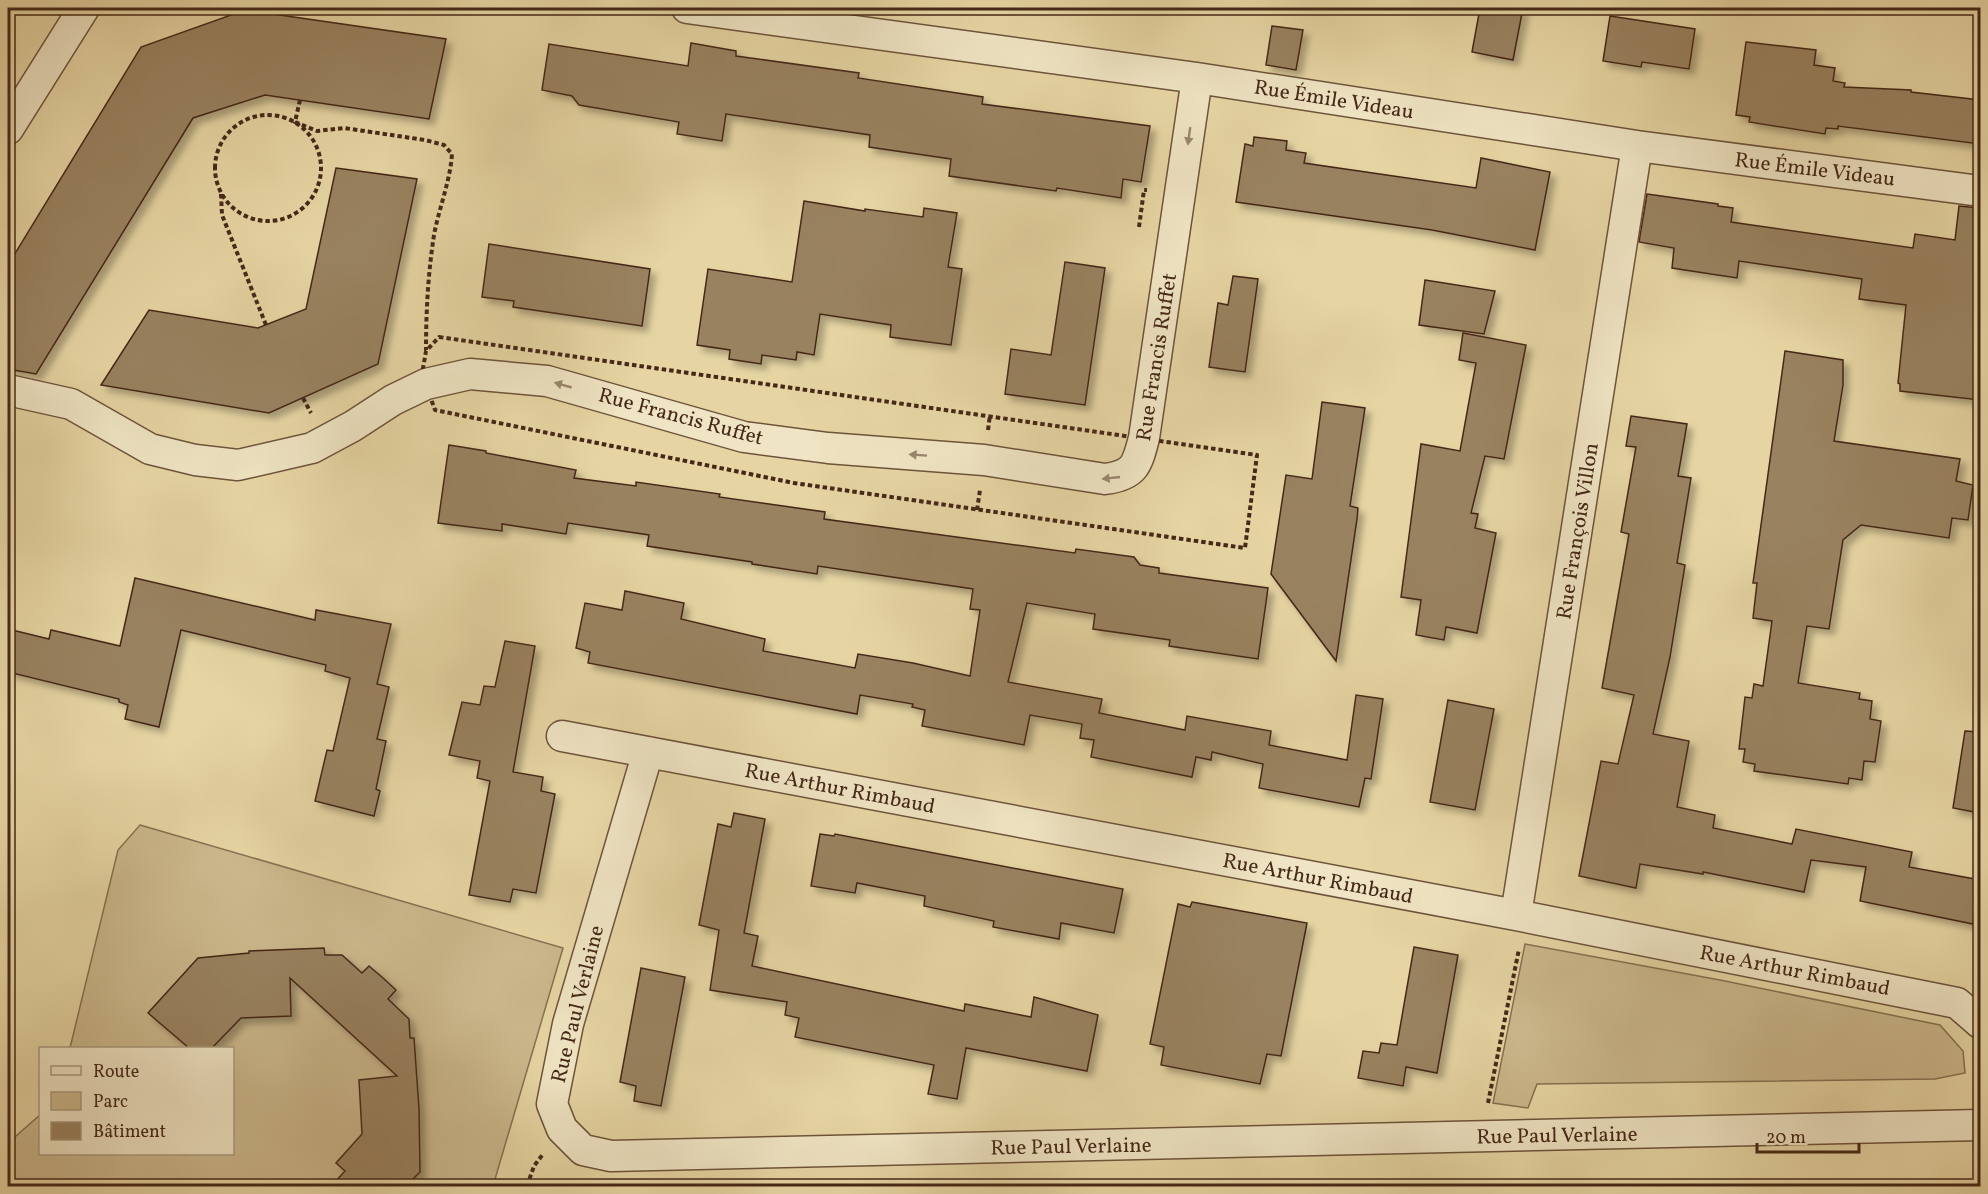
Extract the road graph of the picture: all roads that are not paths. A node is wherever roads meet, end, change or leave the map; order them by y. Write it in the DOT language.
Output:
graph roads {
  1 [pos="84,8"];
  2 [pos="687,8"];
  3 [pos="1197,78"];
  4 [pos="8,129"];
  5 [pos="1637,146"];
  6 [pos="1980,191"];
  7 [pos="8,390"];
  8 [pos="562,736"];
  9 [pos="648,752"];
  10 [pos="1529,918"];
  11 [pos="1980,1023"];
  12 [pos="1980,1125"];
  1 -- 4 [label="street"];
  2 -- 3 [label="street, Rue Émile Videau"];
  3 -- 5 [label="street, Rue Émile Videau"];
  3 -- 7 [label="street, Rue Francis Ruffet, one-way"];
  5 -- 6 [label="street, Rue Émile Videau"];
  5 -- 10 [label="street, Rue François Villon"];
  8 -- 9 [label="street, Rue Arthur Rimbaud"];
  9 -- 10 [label="street, Rue Arthur Rimbaud"];
  9 -- 12 [label="street, Rue Paul Verlaine"];
  10 -- 11 [label="street, Rue Arthur Rimbaud"];
}
